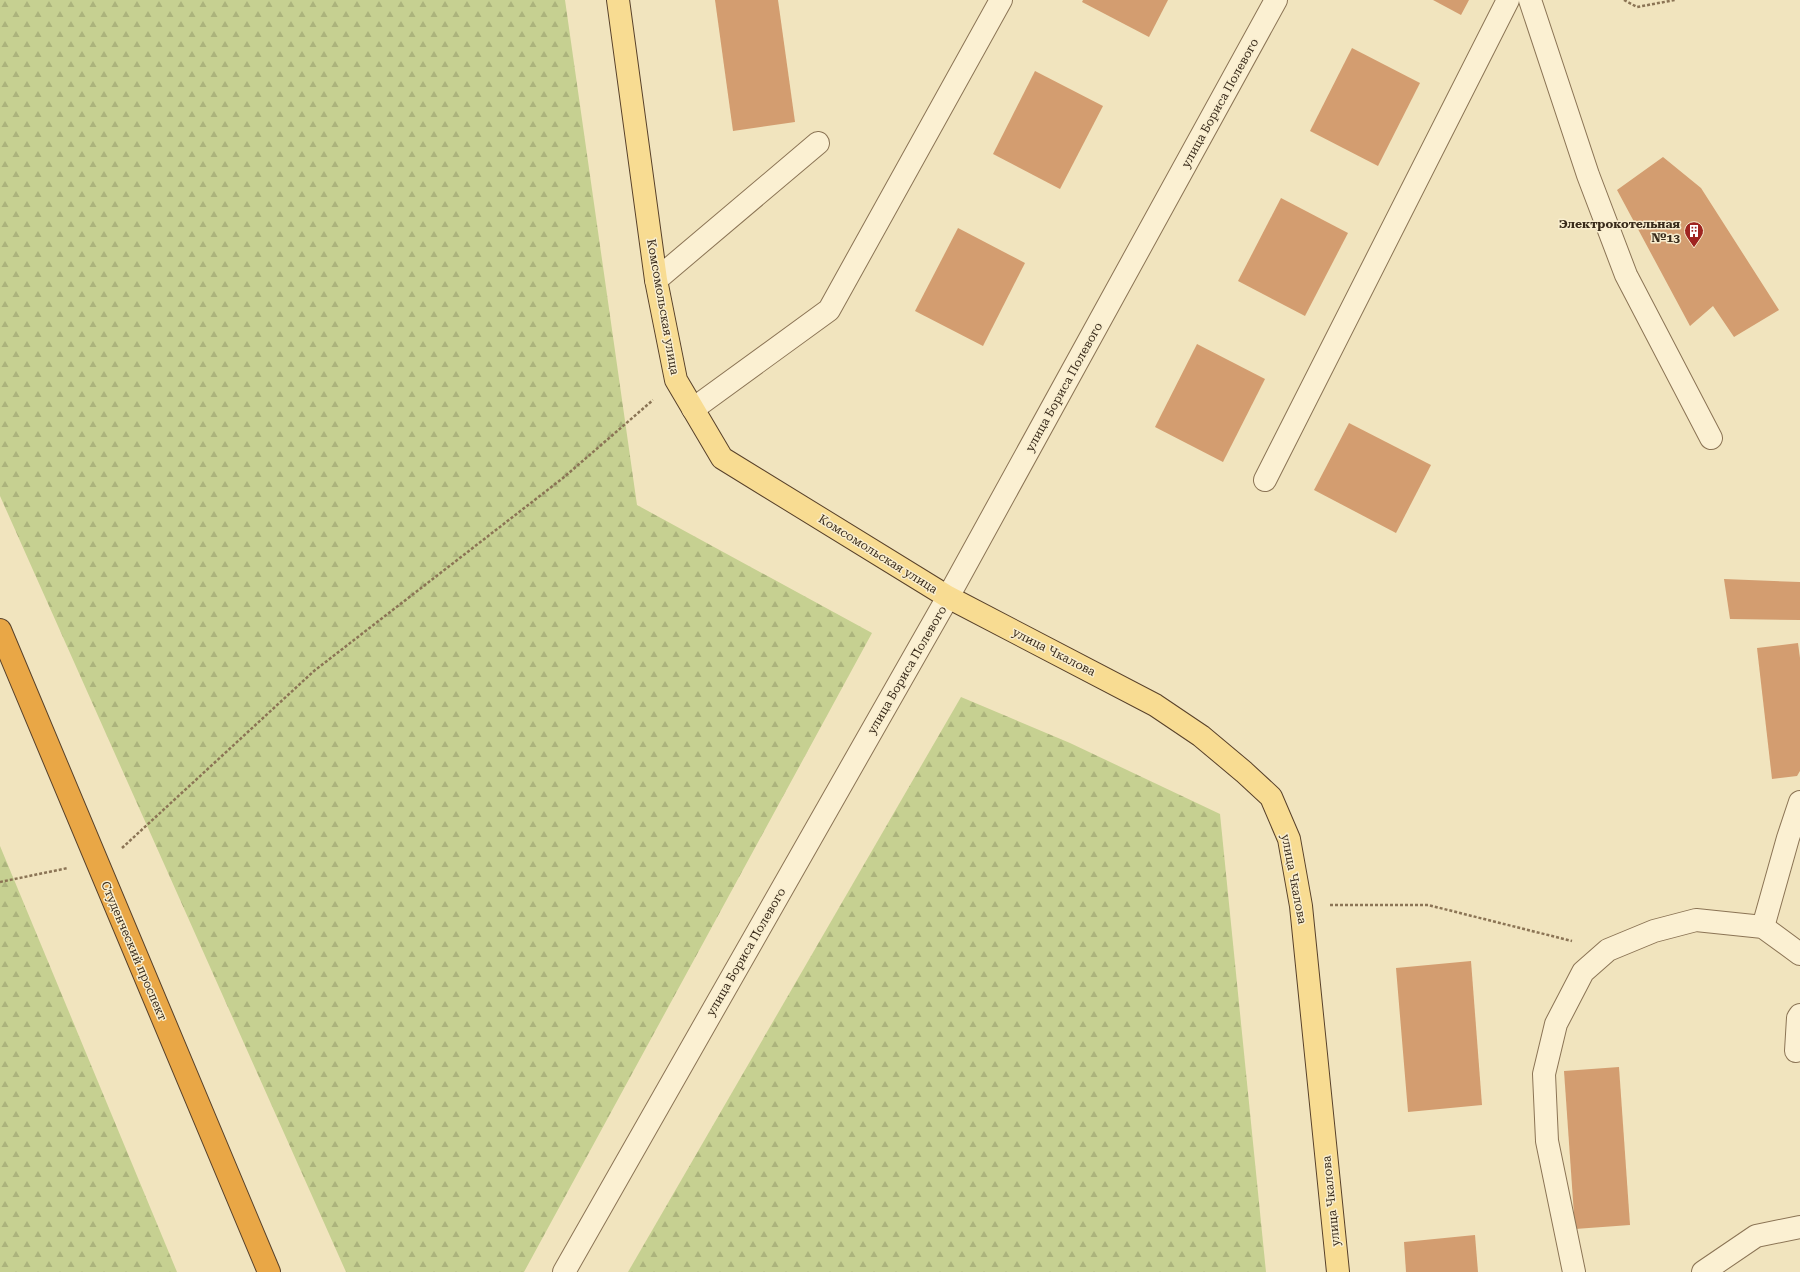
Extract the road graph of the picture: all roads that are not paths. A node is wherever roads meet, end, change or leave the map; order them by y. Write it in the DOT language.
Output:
graph roads {
  1 [pos="618,0"];
  2 [pos="1001,0"];
  3 [pos="1276,0"];
  4 [pos="1508,0"];
  5 [pos="1530,0"];
  6 [pos="818,143"];
  7 [pos="656,280"];
  8 [pos="693,409"];
  9 [pos="1711,438"];
  10 [pos="1265,480"];
  11 [pos="948,597"];
  12 [pos="0,630"];
  13 [pos="1800,802"];
  14 [pos="1763,927"];
  15 [pos="1800,954"];
  16 [pos="1800,1015"];
  17 [pos="1796,1051"];
  18 [pos="1800,1228"];
  19 [pos="269,1272"];
  20 [pos="564,1272"];
  21 [pos="1338,1272"];
  22 [pos="1574,1272"];
  23 [pos="1703,1272"];
  1 -- 7 [label="main road, Комсомольская улица"];
  2 -- 8 [label="street"];
  3 -- 11 [label="street, улица Бориса Полевого"];
  4 -- 10 [label="street"];
  5 -- 9 [label="street"];
  6 -- 7 [label="street"];
  7 -- 8 [label="main road, Комсомольская улица"];
  8 -- 11 [label="main road, Комсомольская улица"];
  11 -- 20 [label="street, улица Бориса Полевого"];
  11 -- 21 [label="main road, улица Чкалова"];
  12 -- 19 [label="highway, Студенческий проспект"];
  13 -- 14 [label="street"];
  14 -- 15 [label="street"];
  14 -- 22 [label="street"];
  16 -- 17 [label="street"];
  18 -- 23 [label="street"];
}
